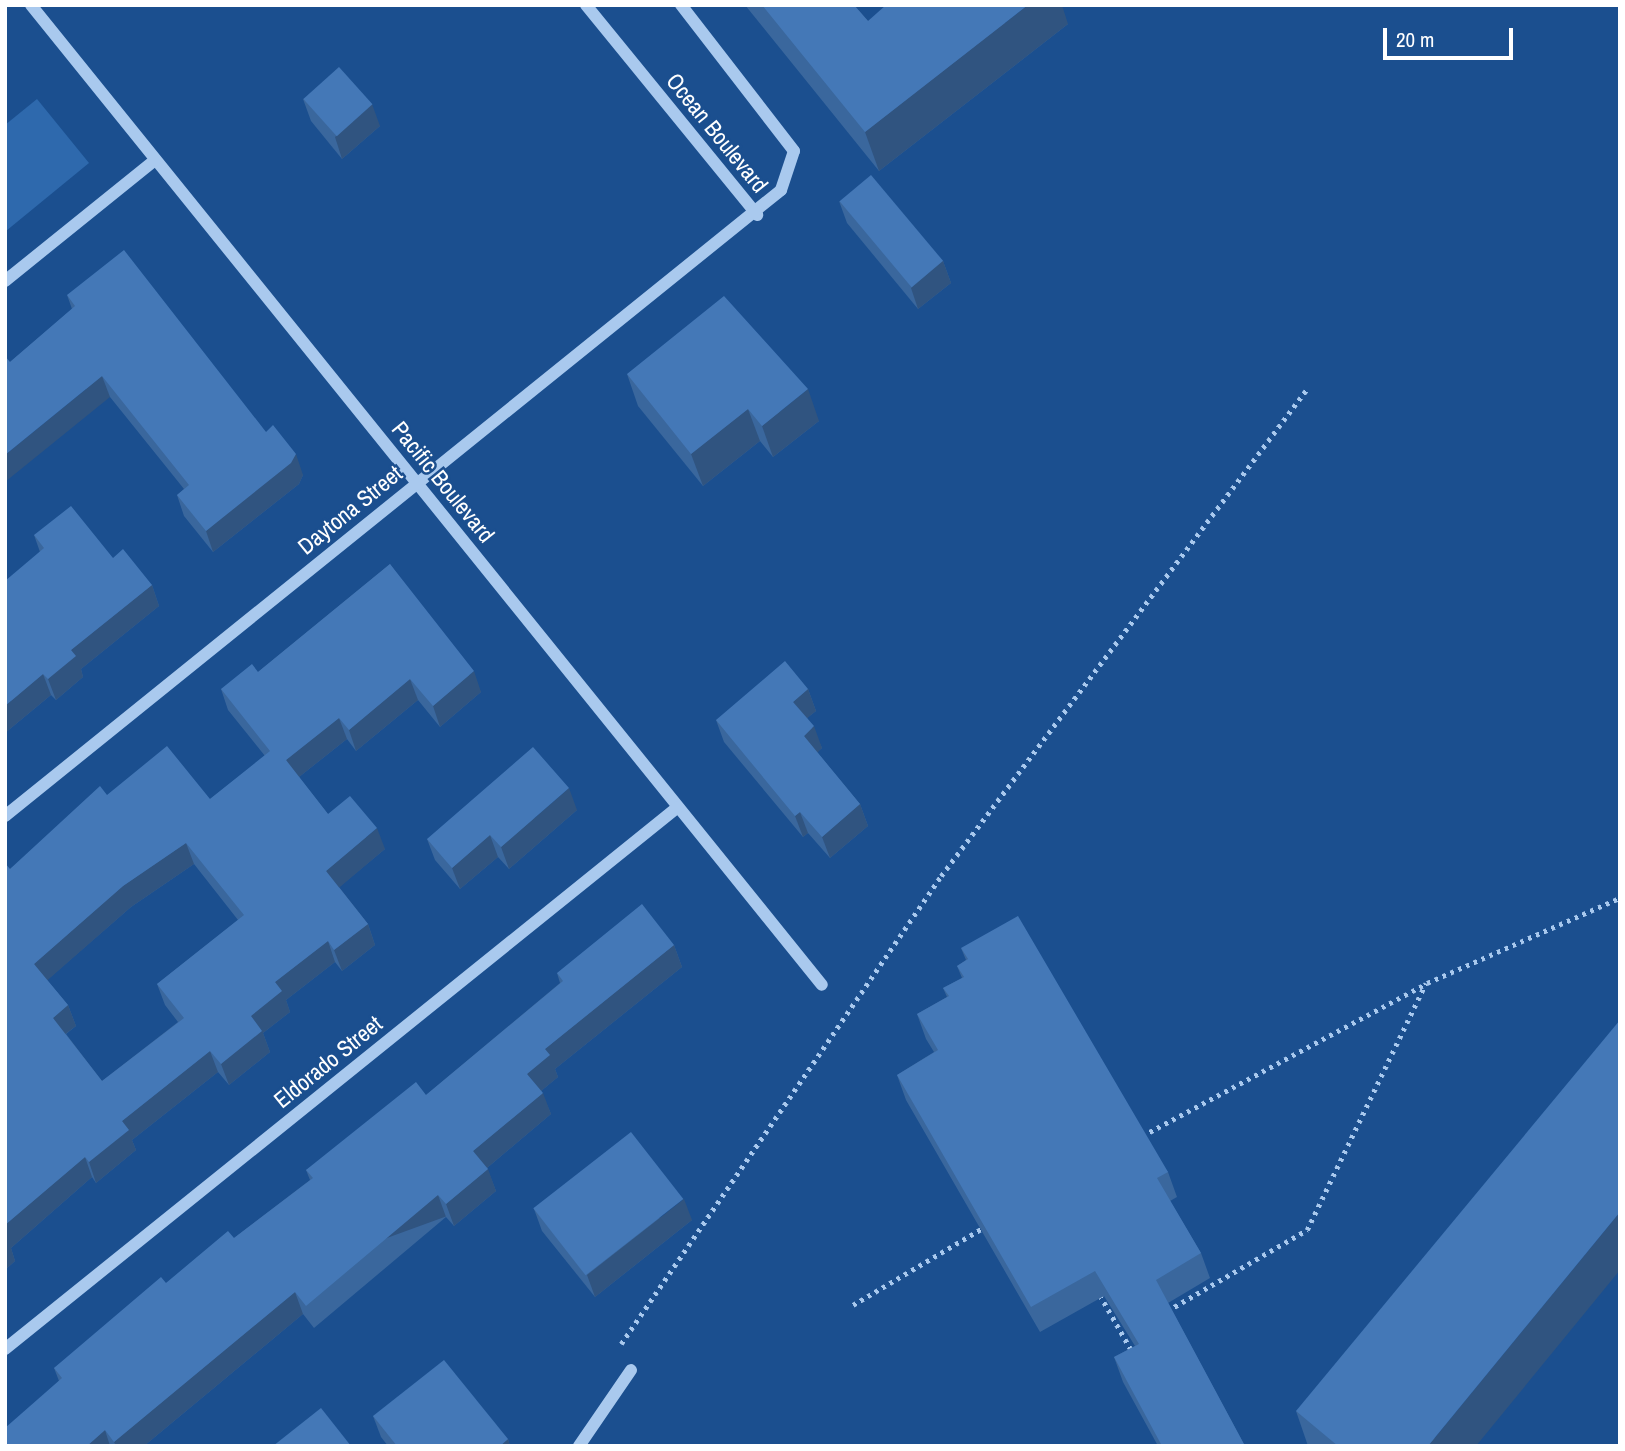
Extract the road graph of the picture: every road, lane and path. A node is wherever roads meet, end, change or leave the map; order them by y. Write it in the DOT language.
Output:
graph roads {
  1 [pos="31,5"];
  2 [pos="586,5"];
  3 [pos="681,5"];
  4 [pos="155,160"];
  5 [pos="758,215"];
  6 [pos="5,281"];
  7 [pos="1307,390"];
  8 [pos="417,482"];
  9 [pos="678,807"];
  10 [pos="5,816"];
  11 [pos="1620,898"];
  12 [pos="1427,983"];
  13 [pos="822,985"];
  14 [pos="1136,1139"];
  15 [pos="994,1222"];
  16 [pos="1095,1286"];
  17 [pos="853,1305"];
  18 [pos="1161,1314"];
  19 [pos="1138,1340"];
  20 [pos="5,1349"];
  21 [pos="617,1350"];
  22 [pos="631,1370"];
  23 [pos="579,1446"];
  1 -- 4 [label="street, Pacific Boulevard"];
  2 -- 5 [label="street, Ocean Boulevard"];
  3 -- 5 [label="street, Ocean Boulevard"];
  4 -- 6 [label="street"];
  4 -- 8 [label="street, Pacific Boulevard"];
  5 -- 8 [label="street, Daytona Street"];
  7 -- 21 [label="path"];
  8 -- 9 [label="street, Pacific Boulevard"];
  8 -- 10 [label="street, Daytona Street"];
  9 -- 13 [label="street, Pacific Boulevard"];
  9 -- 20 [label="street, Eldorado Street"];
  11 -- 12 [label="path"];
  12 -- 14 [label="path"];
  12 -- 18 [label="path"];
  15 -- 17 [label="path"];
  16 -- 19 [label="path"];
  22 -- 23 [label="street"];
}
